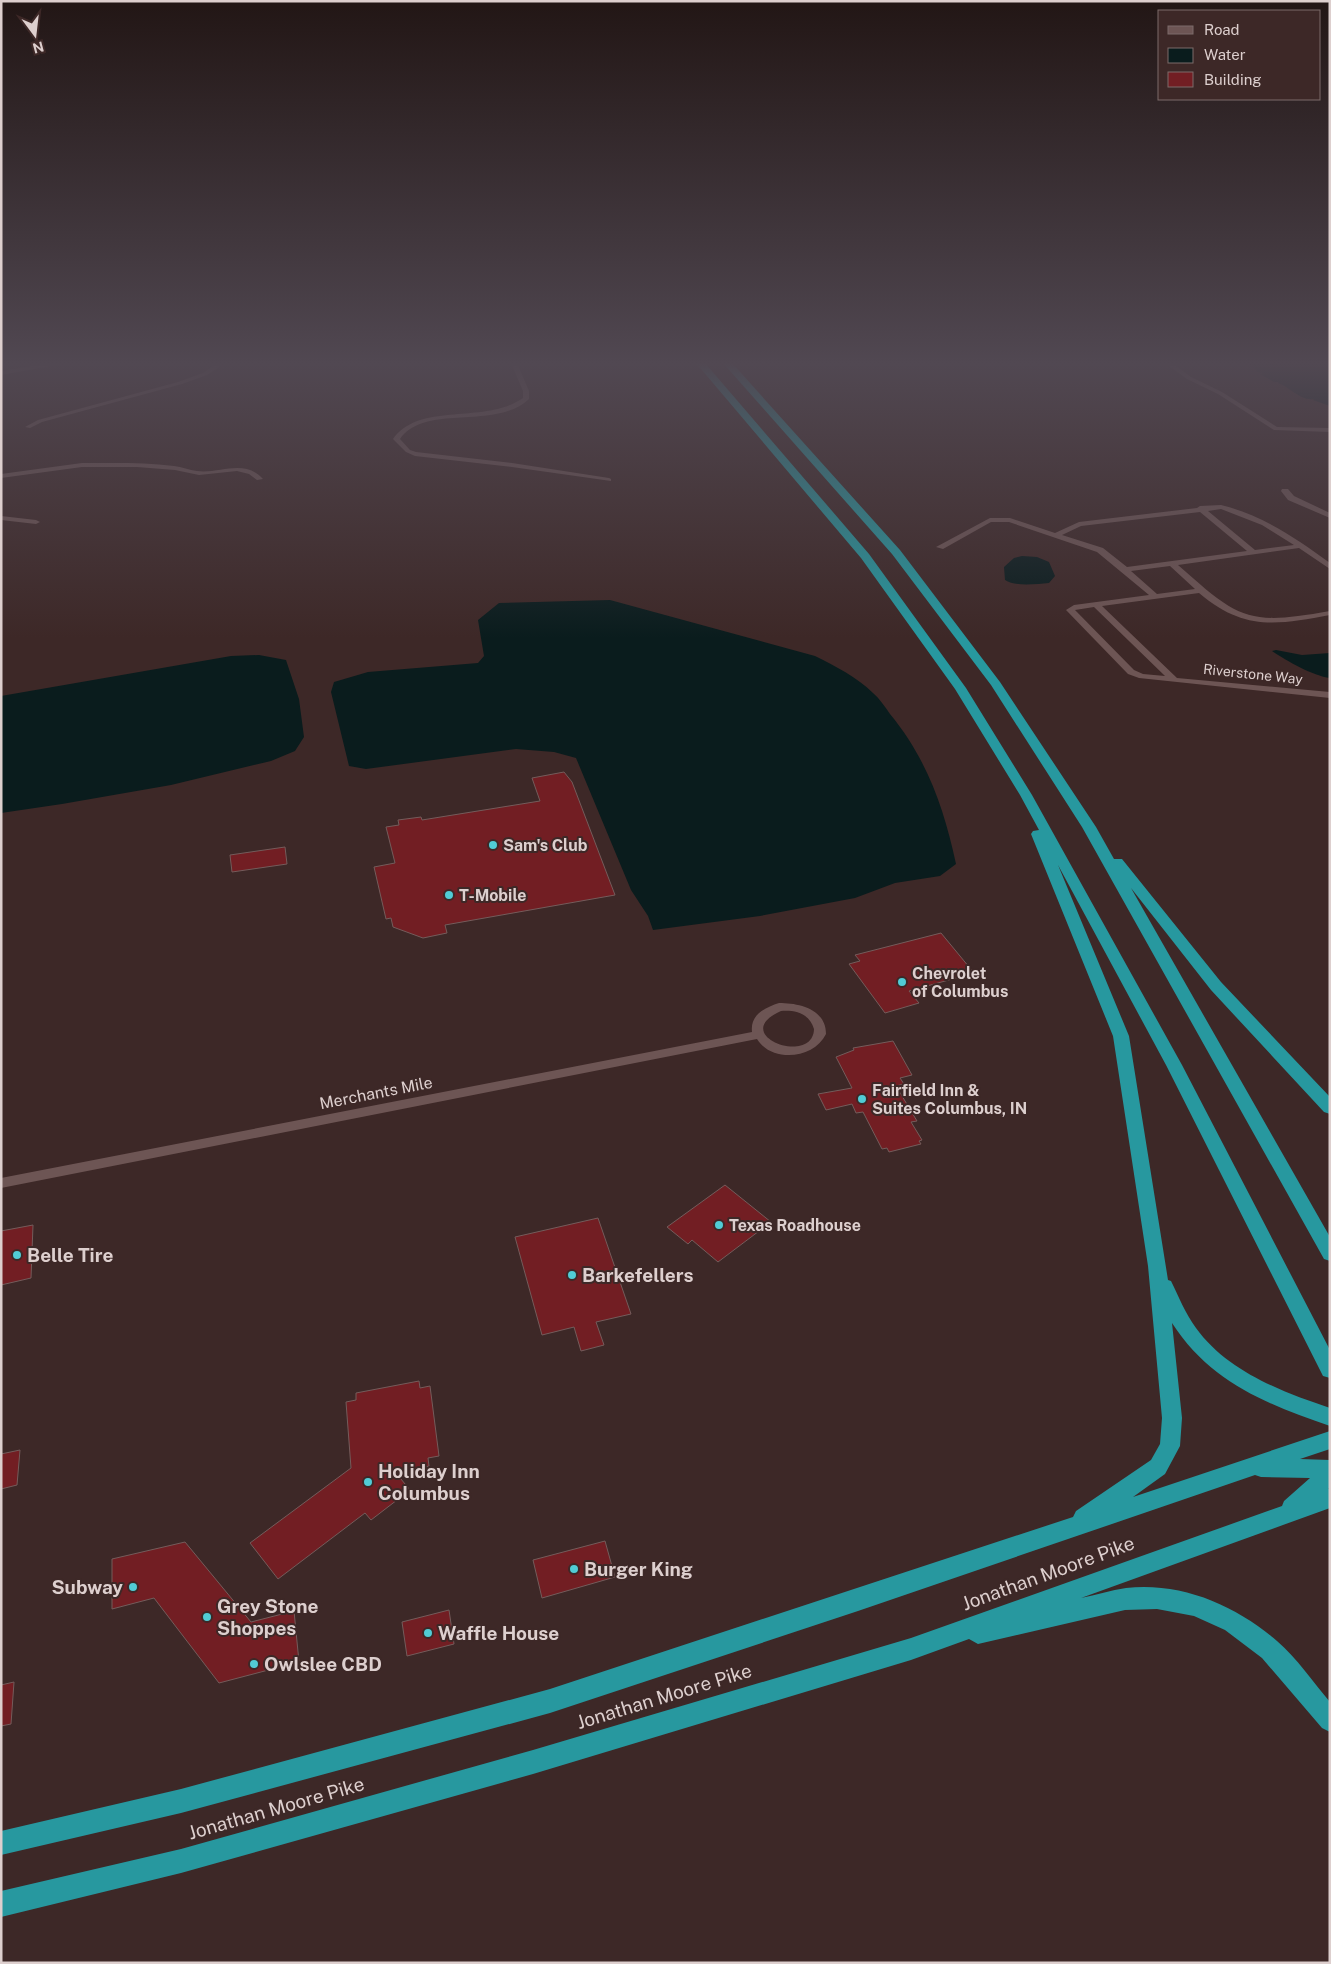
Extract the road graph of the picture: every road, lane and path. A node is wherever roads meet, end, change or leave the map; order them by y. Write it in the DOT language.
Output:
graph roads {
  1 [pos="421,455"];
  2 [pos="778,455"];
  3 [pos="809,455"];
  4 [pos="1,476"];
  5 [pos="259,479"];
  6 [pos="609,480"];
  7 [pos="1285,491"];
  8 [pos="1200,508"];
  9 [pos="1330,508"];
  10 [pos="1318,510"];
  11 [pos="1330,516"];
  12 [pos="1,518"];
  13 [pos="36,522"];
  14 [pos="1056,535"];
  15 [pos="1300,546"];
  16 [pos="940,547"];
  17 [pos="1253,552"];
  18 [pos="1171,563"];
  19 [pos="1330,567"];
  20 [pos="1125,570"];
  21 [pos="1202,590"];
  22 [pos="1155,596"];
  23 [pos="1096,604"];
  24 [pos="1330,613"];
  25 [pos="1174,680"];
  26 [pos="1330,695"];
  27 [pos="1026,795"];
  28 [pos="1089,827"];
  29 [pos="758,1035"];
  30 [pos="1330,1108"];
  31 [pos="1,1183"];
  32 [pos="1330,1254"];
  33 [pos="1157,1266"];
  34 [pos="1330,1370"];
  35 [pos="1330,1417"];
  36 [pos="1330,1440"];
  37 [pos="1250,1468"];
  38 [pos="1330,1469"];
  39 [pos="1330,1474"];
  40 [pos="1330,1498"];
  41 [pos="1282,1516"];
  42 [pos="1064,1530"];
  43 [pos="911,1649"];
  44 [pos="1330,1720"];
  45 [pos="1,1843"];
  46 [pos="1,1904"];
  1 -- 6 [label="street"];
  2 -- 27 [label="highway"];
  3 -- 28 [label="highway"];
  4 -- 5 [label="street"];
  7 -- 10 [label="street"];
  8 -- 14 [label="street"];
  8 -- 15 [label="street"];
  8 -- 17 [label="street"];
  9 -- 10 [label="street"];
  10 -- 11 [label="street"];
  12 -- 13 [label="street"];
  14 -- 16 [label="street"];
  14 -- 20 [label="street"];
  15 -- 17 [label="street"];
  15 -- 19 [label="street"];
  17 -- 18 [label="street"];
  18 -- 20 [label="street"];
  18 -- 21 [label="street"];
  20 -- 22 [label="street"];
  21 -- 22 [label="street"];
  21 -- 24 [label="street"];
  22 -- 23 [label="street"];
  23 -- 25 [label="street"];
  23 -- 25 [label="street, Riverstone Way"];
  25 -- 26 [label="street, Riverstone Way"];
  27 -- 33 [label="highway"];
  27 -- 34 [label="highway"];
  28 -- 30 [label="highway"];
  28 -- 32 [label="highway"];
  29 -- 29 [label="street"];
  29 -- 31 [label="street, Merchants Mile"];
  33 -- 35 [label="highway"];
  33 -- 42 [label="highway"];
  36 -- 37 [label="highway, Jonathan Moore Pike"];
  37 -- 38 [label="highway"];
  37 -- 42 [label="highway, Jonathan Moore Pike"];
  39 -- 41 [label="highway"];
  40 -- 41 [label="highway, Jonathan Moore Pike"];
  41 -- 43 [label="highway, Jonathan Moore Pike"];
  42 -- 45 [label="highway, Jonathan Moore Pike"];
  43 -- 44 [label="highway"];
  43 -- 46 [label="highway, Jonathan Moore Pike"];
}
